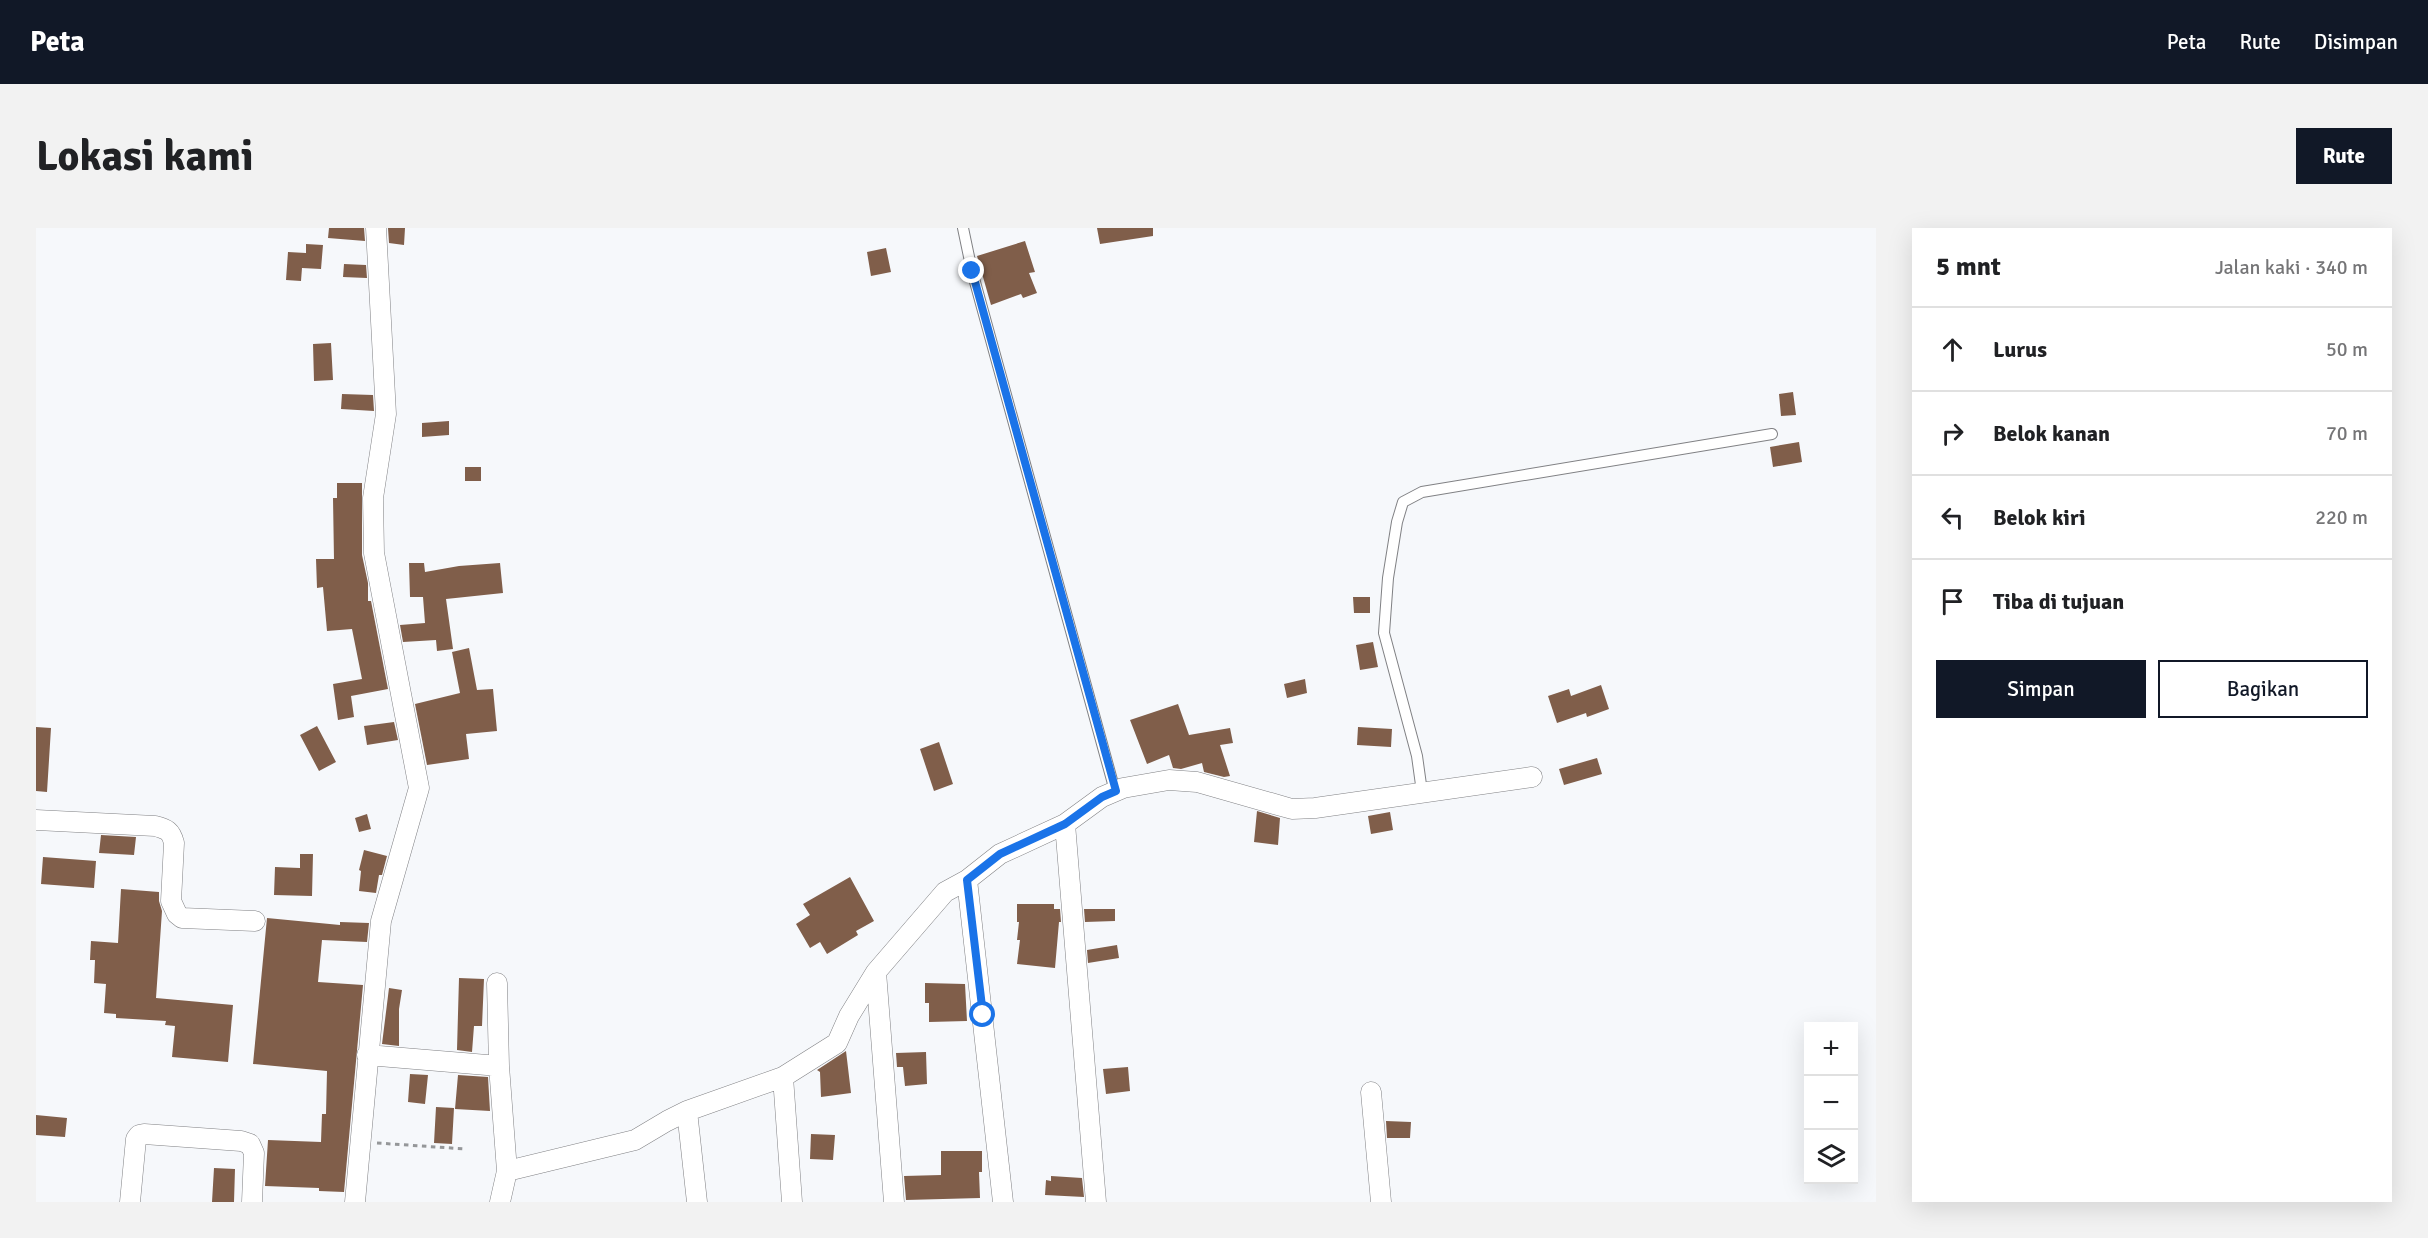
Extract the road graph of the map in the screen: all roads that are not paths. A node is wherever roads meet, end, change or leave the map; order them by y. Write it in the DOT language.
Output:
graph roads {
  1 [pos="375,228"];
  2 [pos="963,228"];
  3 [pos="1772,434"];
  4 [pos="1532,777"];
  5 [pos="1116,791"];
  6 [pos="1422,792"];
  7 [pos="36,820"];
  8 [pos="1065,824"];
  9 [pos="967,880"];
  10 [pos="255,921"];
  11 [pos="876,972"];
  12 [pos="497,984"];
  13 [pos="367,1055"];
  14 [pos="499,1066"];
  15 [pos="783,1077"];
  16 [pos="1371,1092"];
  17 [pos="687,1111"];
  18 [pos="507,1171"];
  19 [pos="130,1202"];
  20 [pos="252,1202"];
  21 [pos="355,1202"];
  22 [pos="501,1202"];
  23 [pos="697,1202"];
  24 [pos="792,1202"];
  25 [pos="894,1202"];
  26 [pos="1002,1202"];
  27 [pos="1096,1202"];
  28 [pos="1381,1202"];
  1 -- 13 [label="street"];
  2 -- 5 [label="lane"];
  3 -- 6 [label="lane"];
  4 -- 6 [label="street"];
  5 -- 6 [label="street"];
  5 -- 8 [label="street"];
  7 -- 10 [label="street"];
  8 -- 9 [label="street"];
  8 -- 27 [label="street"];
  9 -- 11 [label="street"];
  9 -- 26 [label="street"];
  11 -- 15 [label="street"];
  11 -- 25 [label="street"];
  12 -- 14 [label="street"];
  13 -- 14 [label="street"];
  13 -- 21 [label="street"];
  14 -- 18 [label="street"];
  15 -- 17 [label="street"];
  15 -- 24 [label="street"];
  16 -- 28 [label="street"];
  17 -- 18 [label="street"];
  17 -- 23 [label="street"];
  18 -- 22 [label="street"];
  19 -- 20 [label="street"];
}
